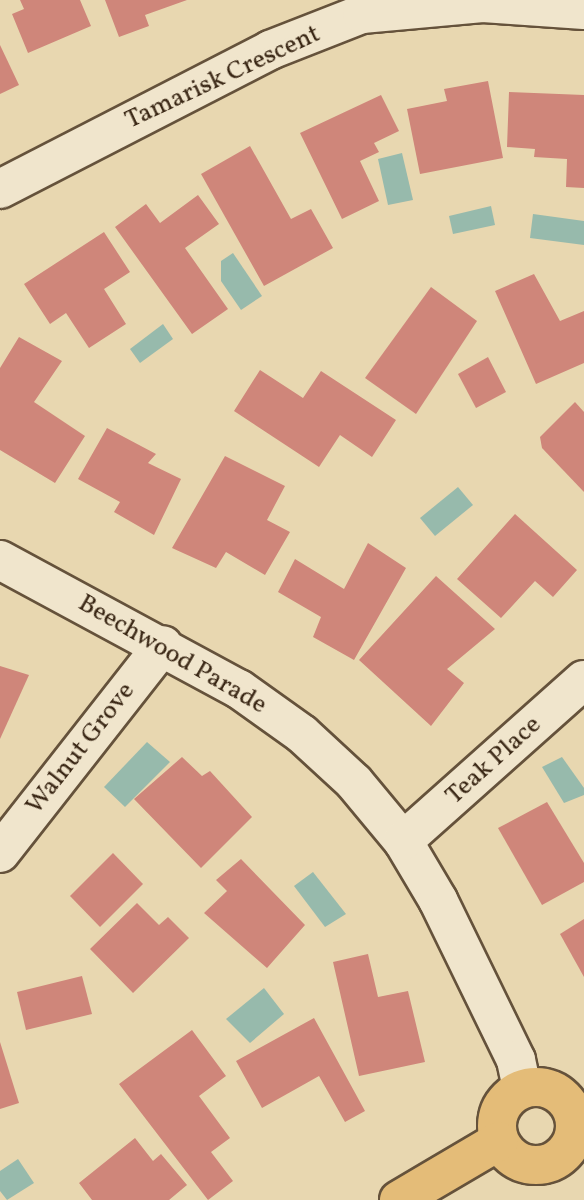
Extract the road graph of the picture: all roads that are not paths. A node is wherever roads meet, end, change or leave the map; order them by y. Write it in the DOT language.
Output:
graph roads {
  1 [pos="584,10"];
  2 [pos="0,189"];
  3 [pos="0,560"];
  4 [pos="163,645"];
  5 [pos="584,680"];
  6 [pos="403,841"];
  7 [pos="0,853"];
  8 [pos="522,1088"];
  9 [pos="578,1110"];
  10 [pos="499,1141"];
  11 [pos="398,1200"];
  1 -- 2 [label="street, Tamarisk Crescent"];
  3 -- 4 [label="street, Beechwood Parade"];
  4 -- 6 [label="street, Beechwood Parade"];
  4 -- 7 [label="street, Walnut Grove"];
  5 -- 6 [label="street, Teak Place"];
  6 -- 8 [label="street, Beechwood Parade"];
  8 -- 9 [label="main road"];
  8 -- 10 [label="main road"];
  9 -- 10 [label="main road"];
  10 -- 11 [label="main road"];
}
